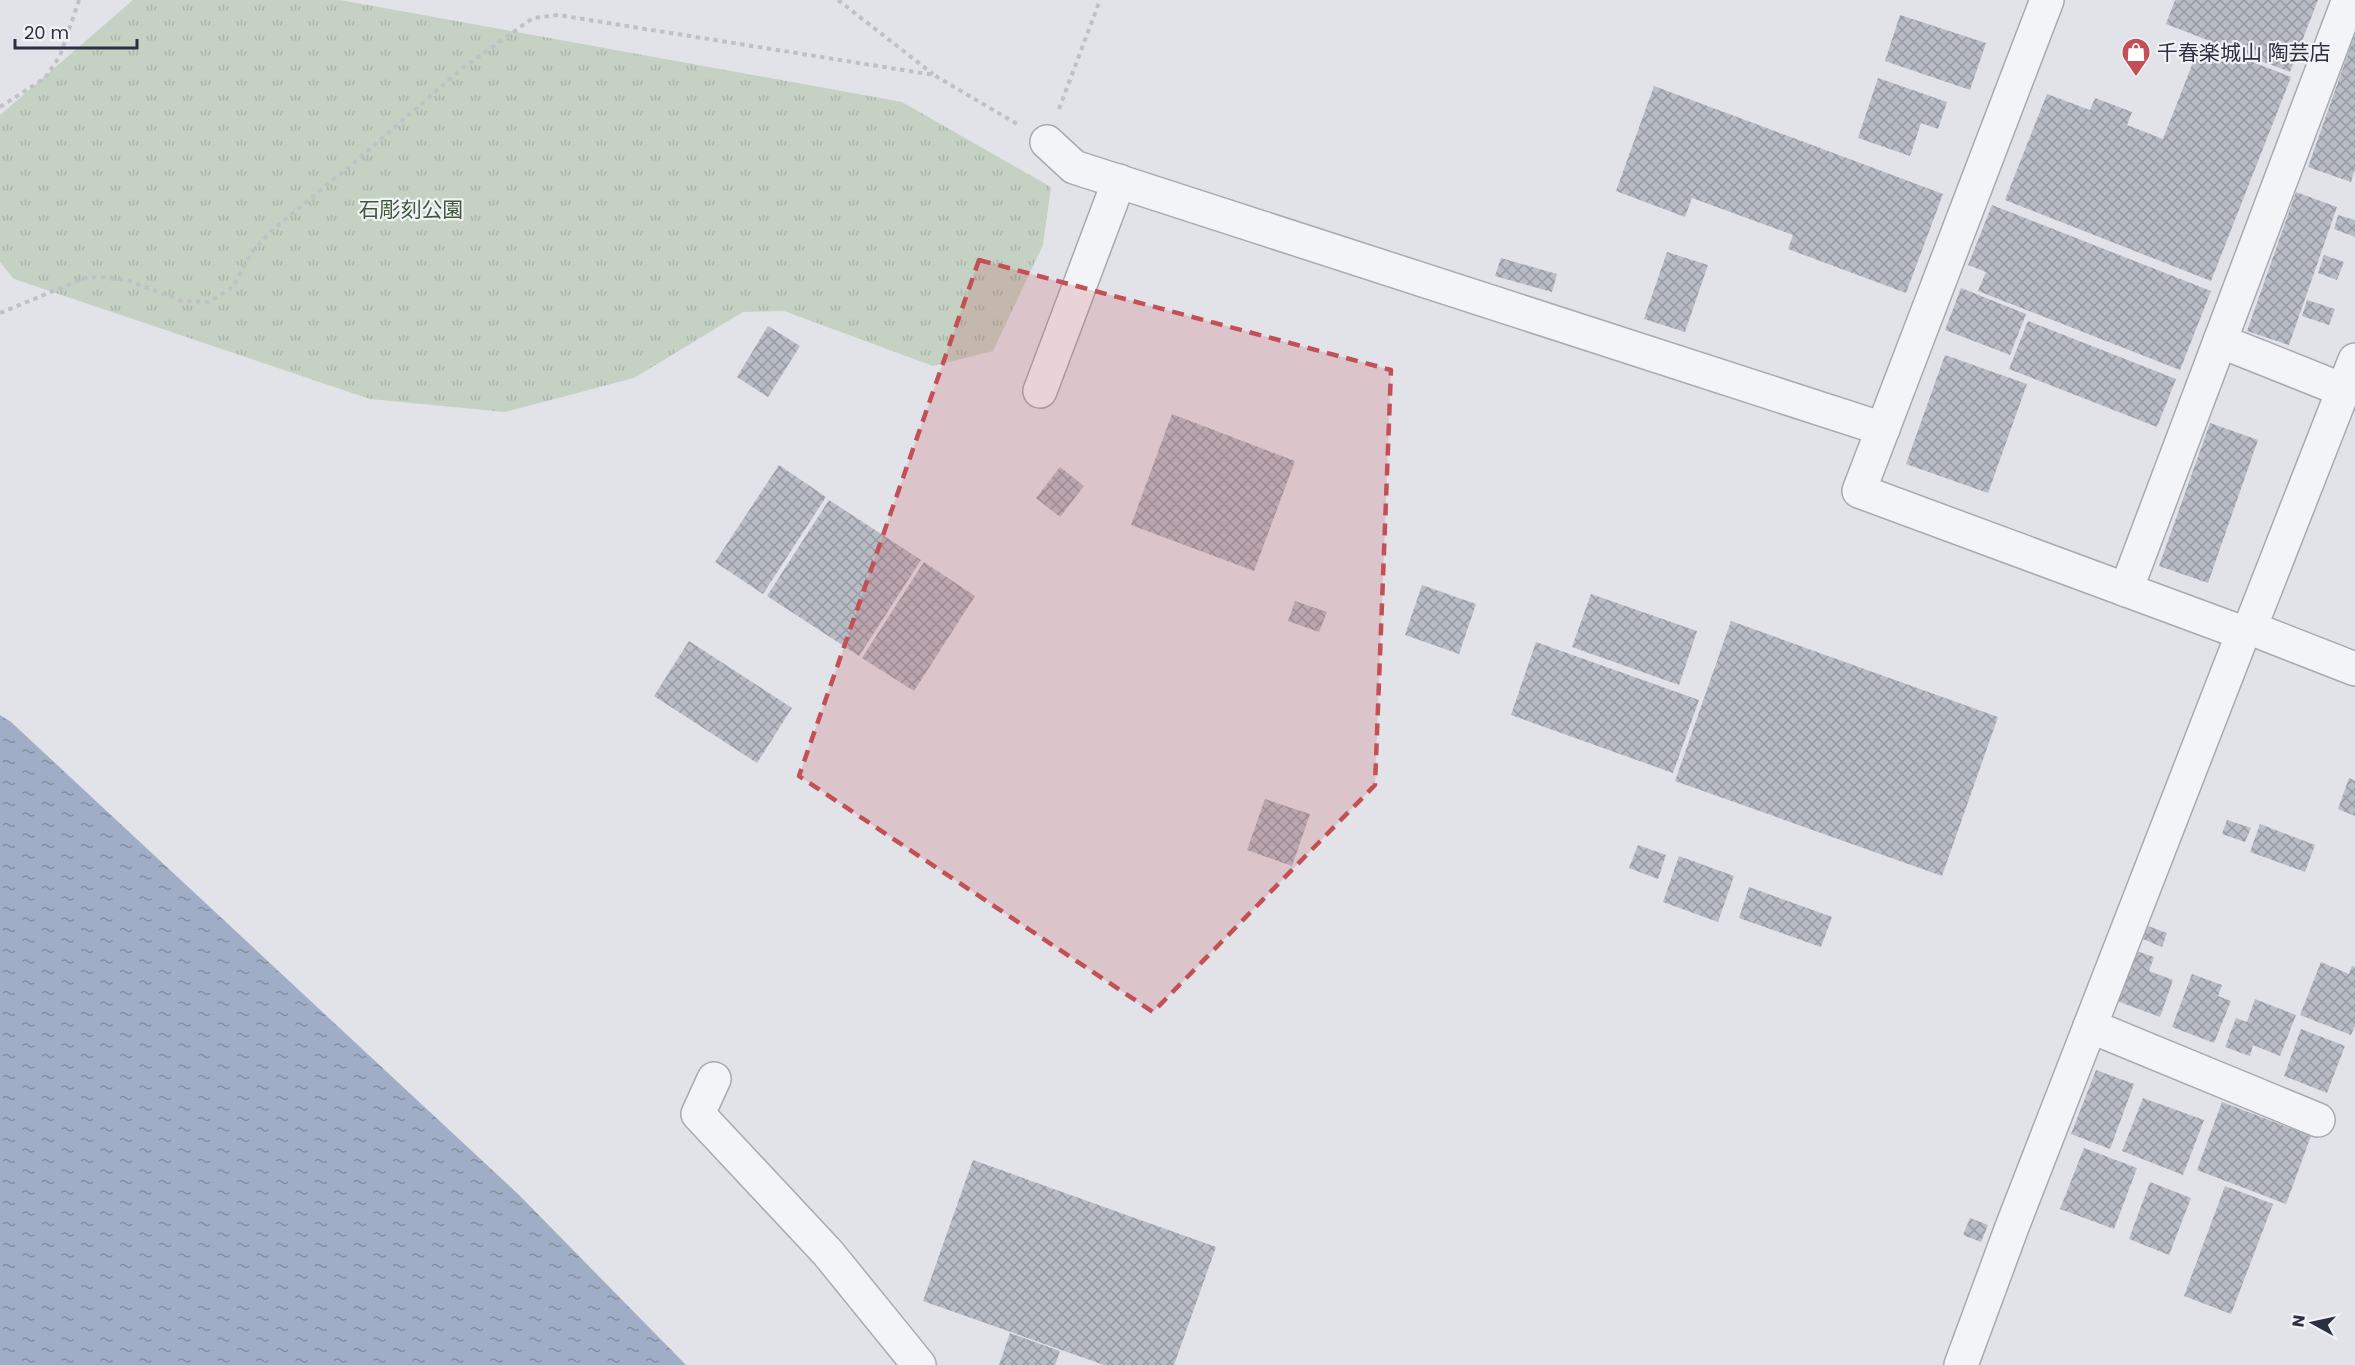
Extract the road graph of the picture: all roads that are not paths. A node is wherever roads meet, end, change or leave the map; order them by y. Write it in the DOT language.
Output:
graph roads {
  1 [pos="2047,0"];
  2 [pos="2350,2"];
  3 [pos="1047,142"];
  4 [pos="1119,182"];
  5 [pos="2220,341"];
  6 [pos="2355,360"];
  7 [pos="2343,390"];
  8 [pos="1040,392"];
  9 [pos="1883,429"];
  10 [pos="2126,590"];
  11 [pos="2246,630"];
  12 [pos="2355,669"];
  13 [pos="2090,1026"];
  14 [pos="714,1079"];
  15 [pos="2318,1120"];
  16 [pos="919,1365"];
  17 [pos="1961,1365"];
  1 -- 9 [label="street"];
  2 -- 5 [label="street"];
  3 -- 4 [label="street"];
  4 -- 8 [label="street"];
  4 -- 9 [label="street"];
  5 -- 7 [label="street"];
  5 -- 10 [label="street"];
  6 -- 7 [label="street"];
  7 -- 11 [label="street"];
  9 -- 10 [label="street"];
  10 -- 11 [label="street"];
  11 -- 12 [label="street"];
  11 -- 13 [label="street"];
  13 -- 15 [label="street"];
  13 -- 17 [label="street"];
  14 -- 16 [label="street"];
}
